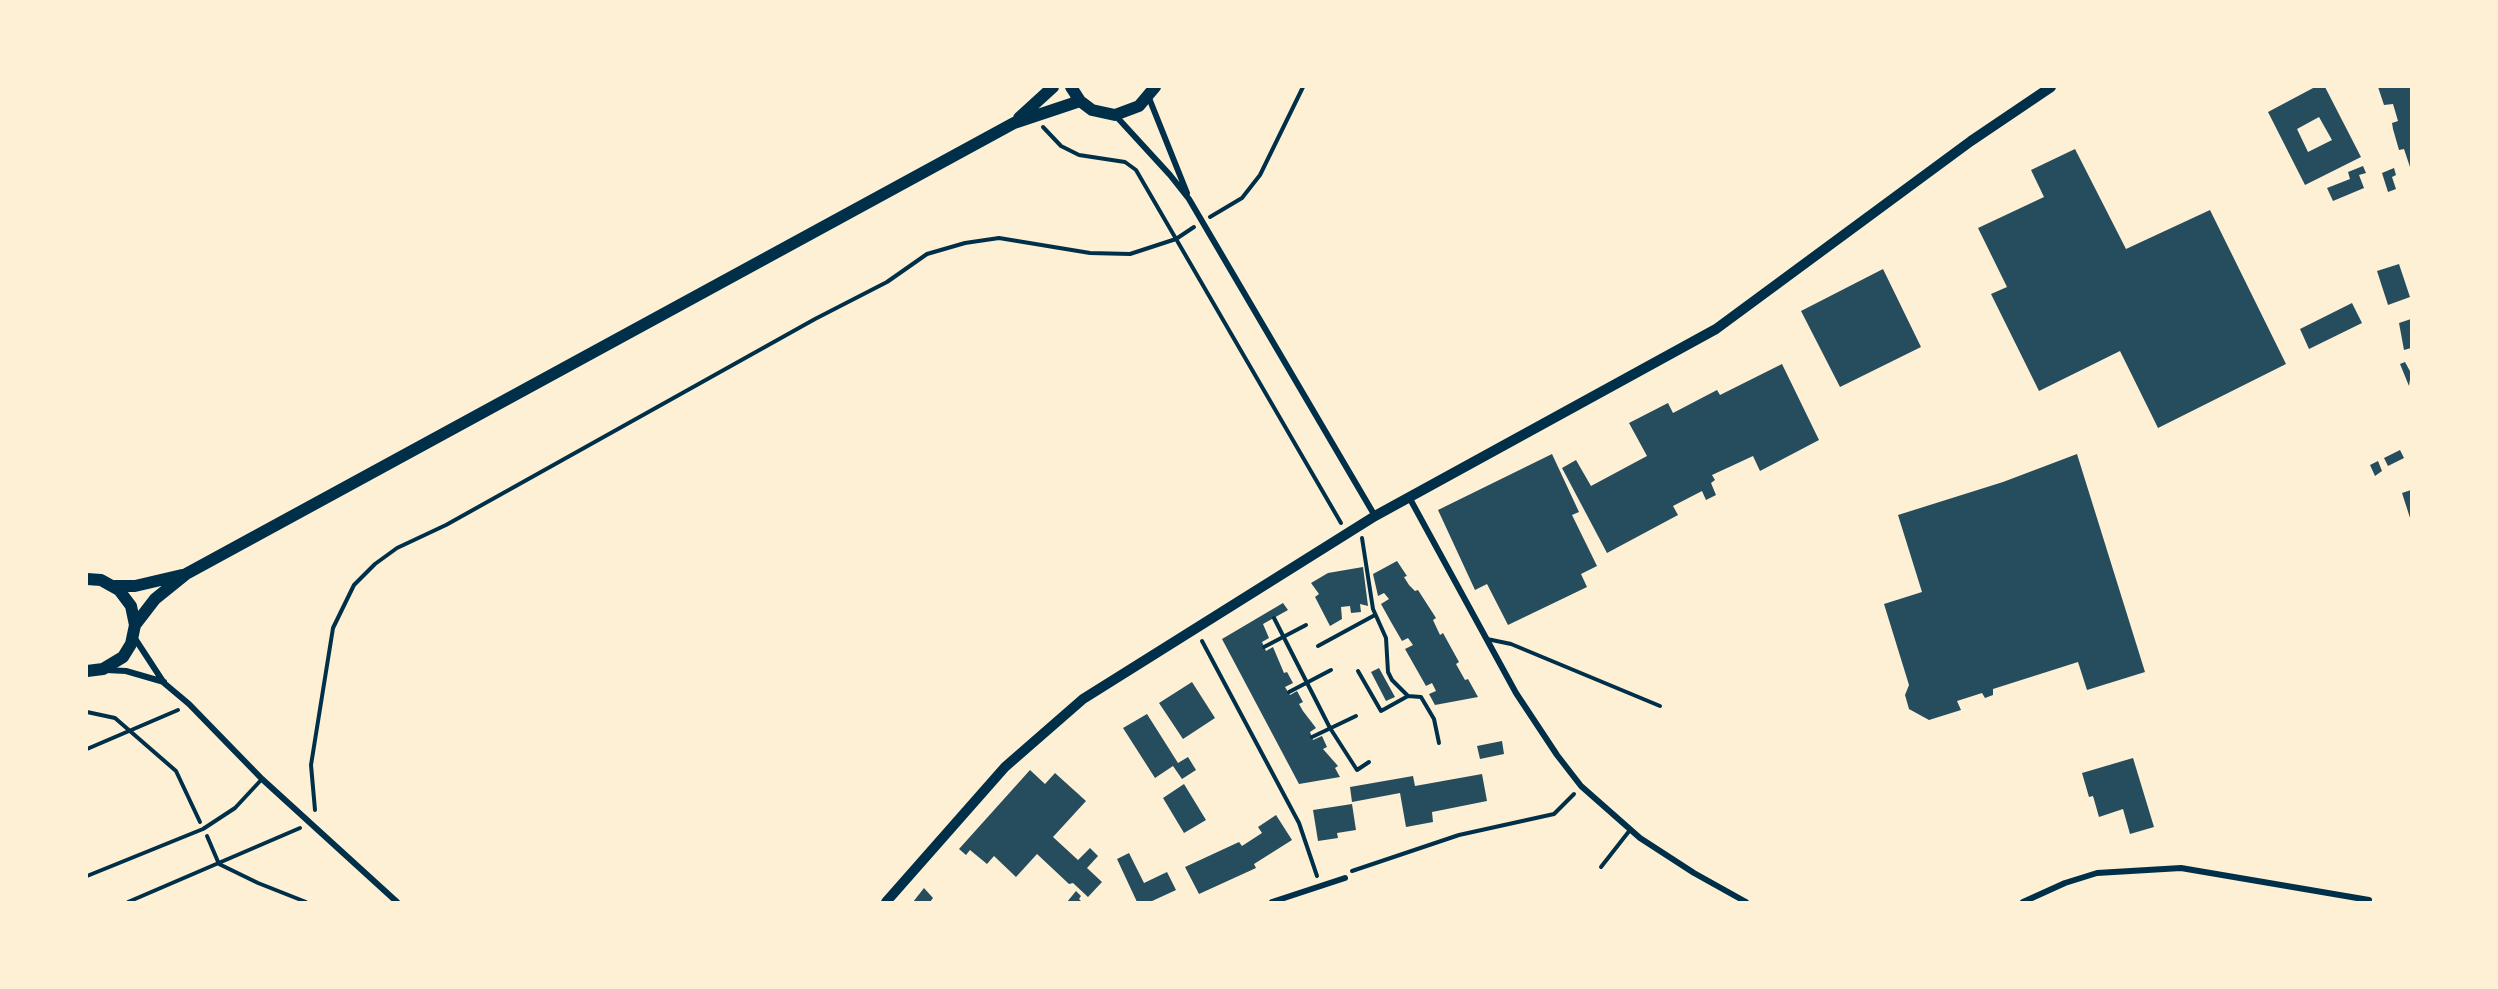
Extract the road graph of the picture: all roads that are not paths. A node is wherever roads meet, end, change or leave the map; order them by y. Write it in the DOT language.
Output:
graph roads {
  1 [pos="1053,87"];
  2 [pos="1071,87"];
  3 [pos="2051,87"];
  4 [pos="1152,92"];
  5 [pos="1080,102"];
  6 [pos="1115,115"];
  7 [pos="1014,123"];
  8 [pos="1189,199"];
  9 [pos="1409,497"];
  10 [pos="1376,516"];
  11 [pos="186,574"];
  12 [pos="87,579"];
  13 [pos="114,586"];
  14 [pos="134,631"];
  15 [pos="1486,638"];
  16 [pos="103,669"];
  17 [pos="87,672"];
  18 [pos="164,683"];
  19 [pos="1660,706"];
  20 [pos="262,779"];
  21 [pos="1630,830"];
  22 [pos="1600,867"];
  23 [pos="87,876"];
  24 [pos="1345,878"];
  25 [pos="2369,900"];
  26 [pos="397,902"];
  27 [pos="886,902"];
  28 [pos="1272,902"];
  29 [pos="1746,902"];
  30 [pos="2023,902"];
  1 -- 7 [label="main road"];
  2 -- 5 [label="main road"];
  3 -- 9 [label="street"];
  4 -- 6 [label="main road"];
  4 -- 8 [label="street"];
  5 -- 6 [label="main road"];
  5 -- 7 [label="main road"];
  6 -- 8 [label="street"];
  7 -- 11 [label="main road"];
  8 -- 10 [label="street"];
  9 -- 10 [label="street"];
  9 -- 15 [label="street"];
  10 -- 27 [label="street"];
  11 -- 13 [label="main road"];
  11 -- 14 [label="main road"];
  12 -- 13 [label="main road"];
  13 -- 14 [label="main road"];
  14 -- 16 [label="main road"];
  14 -- 18 [label="street"];
  15 -- 19 [label="lane"];
  15 -- 21 [label="street"];
  16 -- 17 [label="main road"];
  16 -- 18 [label="street"];
  18 -- 20 [label="street"];
  20 -- 23 [label="lane"];
  20 -- 26 [label="street"];
  21 -- 22 [label="lane"];
  21 -- 29 [label="street"];
  24 -- 28 [label="street"];
  25 -- 30 [label="street"];
}
